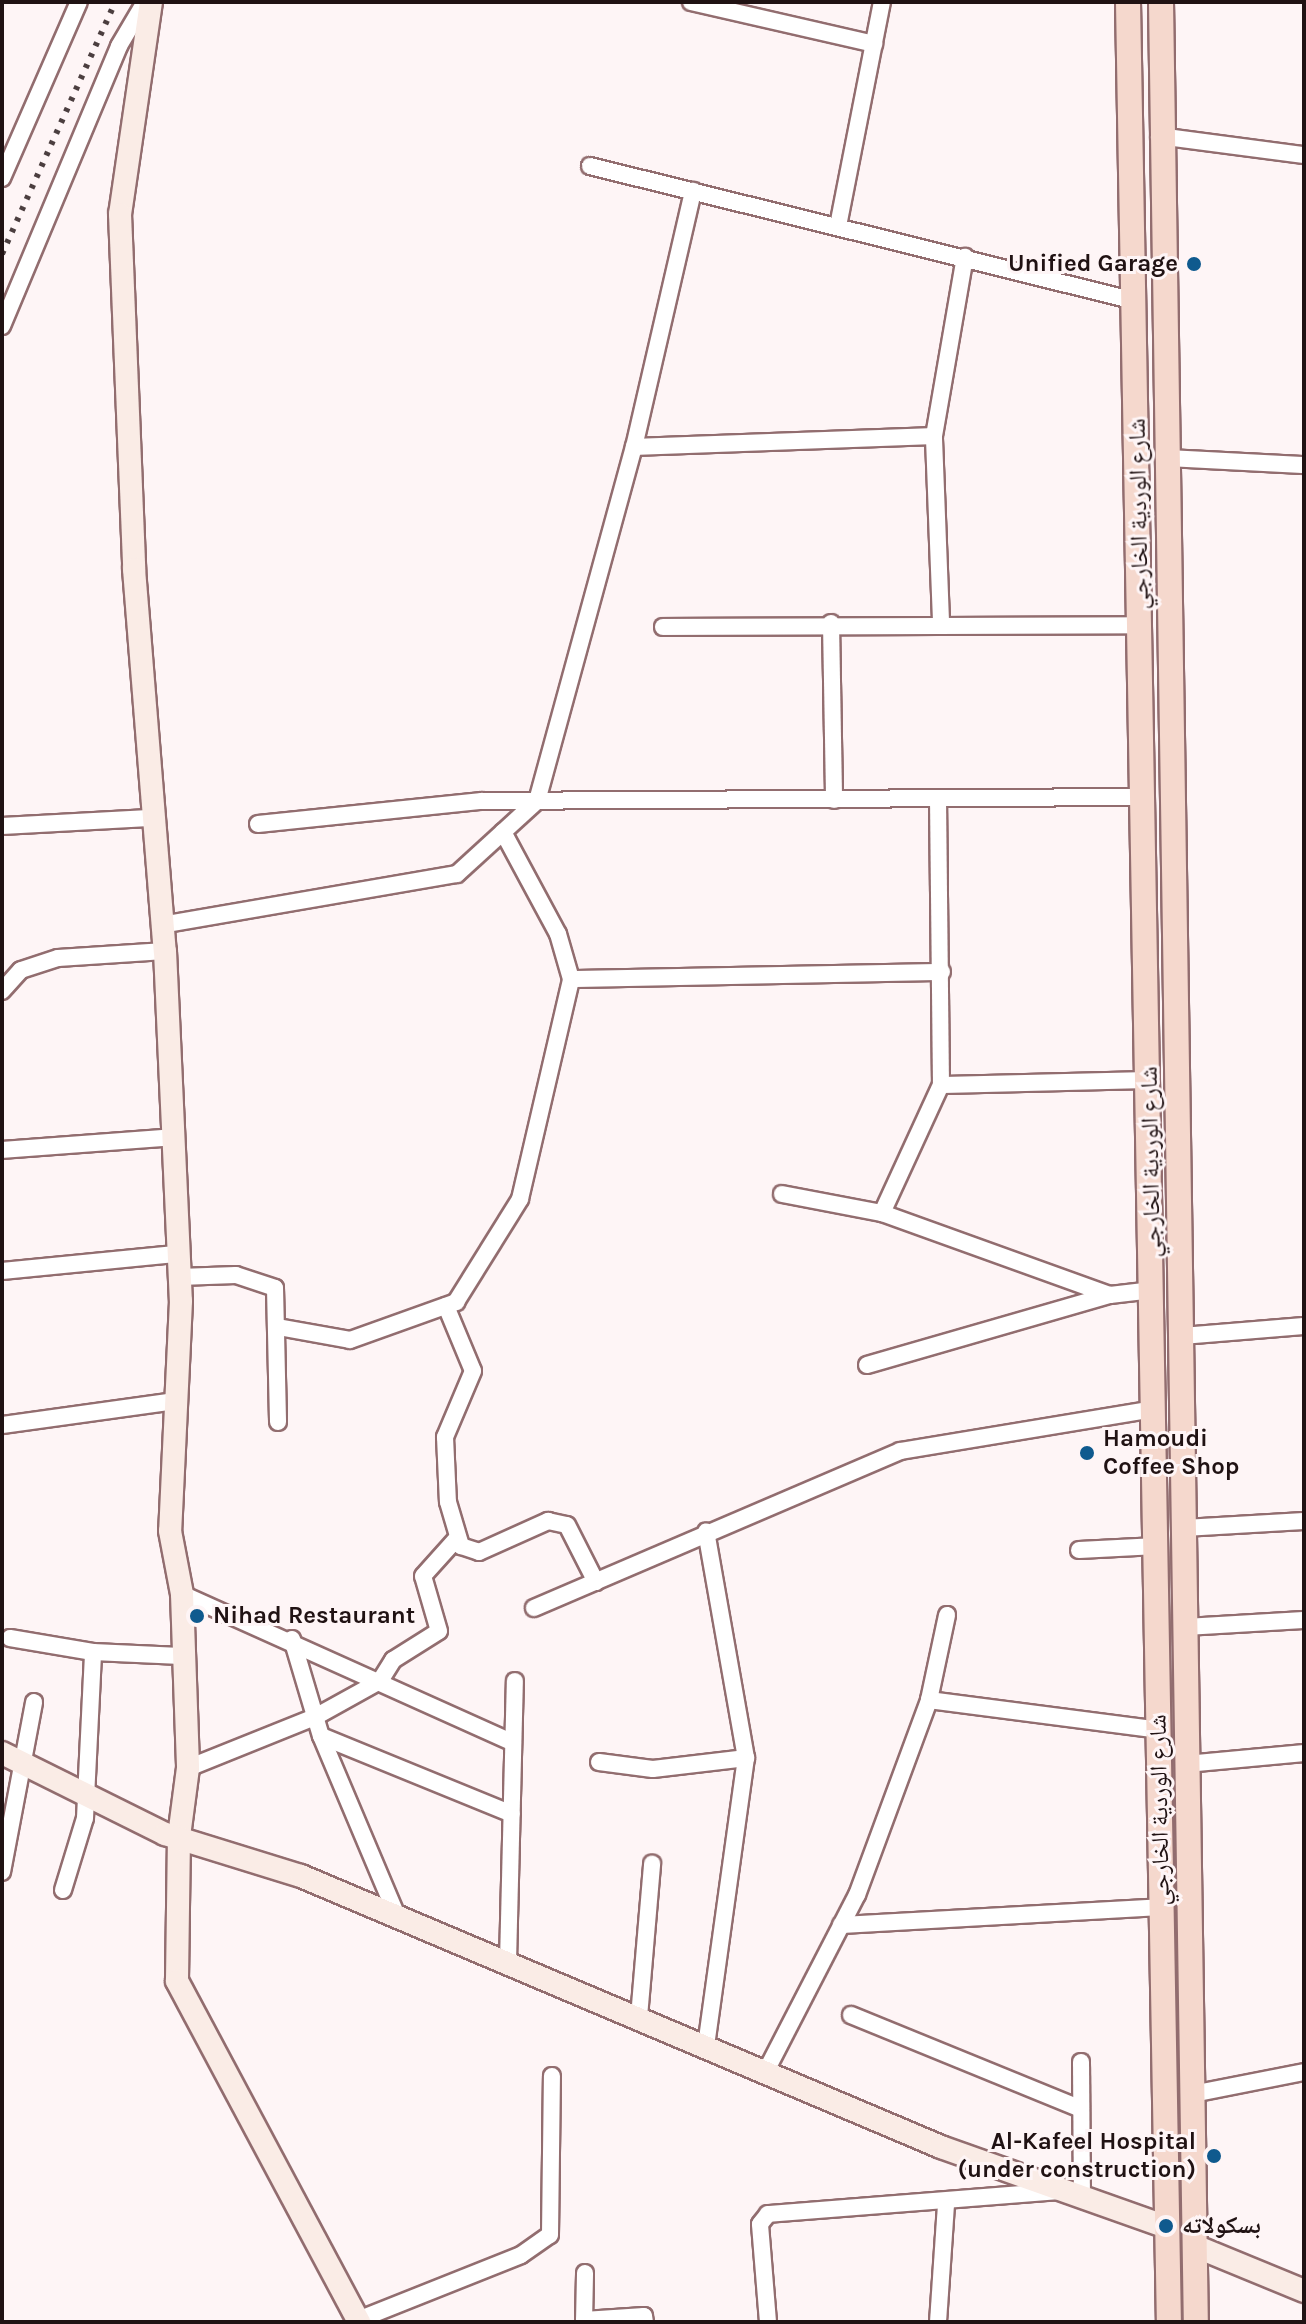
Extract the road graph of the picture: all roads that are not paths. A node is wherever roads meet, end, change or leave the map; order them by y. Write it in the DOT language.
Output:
graph roads {
  1 [pos="79,2"];
  2 [pos="148,2"];
  3 [pos="691,2"];
  4 [pos="882,2"];
  5 [pos="1128,2"];
  6 [pos="1161,2"];
  7 [pos="874,44"];
  8 [pos="1159,136"];
  9 [pos="1304,155"];
  10 [pos="6,159"];
  11 [pos="590,166"];
  12 [pos="2,178"];
  13 [pos="693,191"];
  14 [pos="838,226"];
  15 [pos="965,257"];
  16 [pos="1135,301"];
  17 [pos="2,326"];
  18 [pos="934,436"];
  19 [pos="634,447"];
  20 [pos="1166,458"];
  21 [pos="1304,465"];
  22 [pos="941,621"];
  23 [pos="831,623"];
  24 [pos="1142,625"];
  25 [pos="663,627"];
  26 [pos="1145,797"];
  27 [pos="834,800"];
  28 [pos="537,801"];
  29 [pos="938,802"];
  30 [pos="149,818"];
  31 [pos="258,824"];
  32 [pos="2,826"];
  33 [pos="503,832"];
  34 [pos="1146,851"];
  35 [pos="1174,853"];
  36 [pos="161,925"];
  37 [pos="165,951"];
  38 [pos="1148,968"];
  39 [pos="1176,968"];
  40 [pos="942,972"];
  41 [pos="571,979"];
  42 [pos="2,991"];
  43 [pos="1150,1080"];
  44 [pos="941,1085"];
  45 [pos="175,1137"];
  46 [pos="2,1150"];
  47 [pos="782,1194"];
  48 [pos="882,1213"];
  49 [pos="175,1254"];
  50 [pos="2,1271"];
  51 [pos="179,1277"];
  52 [pos="1153,1290"];
  53 [pos="1110,1295"];
  54 [pos="446,1306"];
  55 [pos="1304,1326"];
  56 [pos="278,1327"];
  57 [pos="1182,1336"];
  58 [pos="867,1365"];
  59 [pos="176,1401"];
  60 [pos="1155,1409"];
  61 [pos="278,1422"];
  62 [pos="2,1425"];
  63 [pos="1304,1521"];
  64 [pos="1184,1528"];
  65 [pos="706,1532"];
  66 [pos="458,1537"];
  67 [pos="1157,1546"];
  68 [pos="1079,1550"];
  69 [pos="596,1582"];
  70 [pos="182,1594"];
  71 [pos="534,1608"];
  72 [pos="947,1615"];
  73 [pos="1304,1620"];
  74 [pos="1185,1627"];
  75 [pos="10,1638"];
  76 [pos="292,1639"];
  77 [pos="93,1652"];
  78 [pos="181,1656"];
  79 [pos="380,1681"];
  80 [pos="515,1681"];
  81 [pos="929,1700"];
  82 [pos="34,1702"];
  83 [pos="315,1717"];
  84 [pos="1160,1730"];
  85 [pos="321,1736"];
  86 [pos="513,1743"];
  87 [pos="2,1753"];
  88 [pos="1304,1753"];
  89 [pos="746,1758"];
  90 [pos="599,1762"];
  91 [pos="26,1763"];
  92 [pos="1186,1764"];
  93 [pos="188,1768"];
  94 [pos="83,1791"];
  95 [pos="512,1814"];
  96 [pos="179,1836"];
  97 [pos="652,1864"];
  98 [pos="2,1872"];
  99 [pos="63,1890"];
  100 [pos="1161,1907"];
  101 [pos="397,1916"];
  102 [pos="841,1925"];
  103 [pos="508,1962"];
  104 [pos="851,2015"];
  105 [pos="639,2017"];
  106 [pos="706,2046"];
  107 [pos="1081,2062"];
  108 [pos="1304,2072"];
  109 [pos="765,2073"];
  110 [pos="552,2076"];
  111 [pos="1192,2094"];
  112 [pos="1081,2109"];
  113 [pos="1076,2192"];
  114 [pos="946,2205"];
  115 [pos="1167,2227"];
  116 [pos="1195,2246"];
  117 [pos="585,2273"];
  118 [pos="1304,2291"];
  119 [pos="358,2321"];
  120 [pos="584,2321"];
  121 [pos="645,2322"];
  122 [pos="768,2322"];
  123 [pos="938,2322"];
  124 [pos="1169,2322"];
  125 [pos="1196,2322"];
  1 -- 10 [label="street"];
  2 -- 17 [label="street"];
  2 -- 30 [label="street"];
  3 -- 7 [label="street"];
  4 -- 7 [label="street"];
  5 -- 16 [label="main road, شارع الوردية الخارجي"];
  6 -- 8 [label="main road, شارع الوردية الخارجي"];
  7 -- 14 [label="street"];
  8 -- 9 [label="street"];
  8 -- 20 [label="main road, شارع الوردية الخارجي"];
  10 -- 12 [label="street"];
  11 -- 13 [label="street"];
  13 -- 14 [label="street"];
  13 -- 19 [label="street"];
  14 -- 15 [label="street"];
  15 -- 16 [label="street"];
  15 -- 18 [label="street"];
  16 -- 24 [label="main road, شارع الوردية الخارجي"];
  18 -- 19 [label="street"];
  18 -- 22 [label="street"];
  19 -- 28 [label="street"];
  20 -- 21 [label="street"];
  20 -- 35 [label="main road, شارع الوردية الخارجي"];
  22 -- 23 [label="street"];
  22 -- 24 [label="street"];
  23 -- 25 [label="street"];
  23 -- 27 [label="street"];
  24 -- 26 [label="main road, شارع الوردية الخارجي"];
  26 -- 29 [label="street"];
  26 -- 34 [label="main road, شارع الوردية الخارجي"];
  27 -- 28 [label="street"];
  27 -- 29 [label="street"];
  28 -- 31 [label="street"];
  28 -- 33 [label="street"];
  29 -- 40 [label="street"];
  30 -- 32 [label="street"];
  30 -- 36 [label="street"];
  33 -- 36 [label="street"];
  33 -- 41 [label="street"];
  34 -- 35 [label="main road"];
  34 -- 38 [label="main road, شارع الوردية الخارجي"];
  35 -- 39 [label="main road, شارع الوردية الخارجي"];
  36 -- 37 [label="street"];
  37 -- 42 [label="street"];
  37 -- 45 [label="street"];
  38 -- 39 [label="main road"];
  38 -- 43 [label="main road, شارع الوردية الخارجي"];
  39 -- 57 [label="main road, شارع الوردية الخارجي"];
  40 -- 41 [label="street"];
  40 -- 44 [label="street"];
  41 -- 54 [label="street"];
  43 -- 44 [label="street"];
  43 -- 52 [label="main road, شارع الوردية الخارجي"];
  44 -- 48 [label="street"];
  45 -- 46 [label="street"];
  45 -- 49 [label="street"];
  47 -- 48 [label="street"];
  48 -- 53 [label="street"];
  49 -- 50 [label="street"];
  49 -- 51 [label="street"];
  51 -- 56 [label="street"];
  51 -- 59 [label="street"];
  52 -- 53 [label="street"];
  52 -- 60 [label="main road, شارع الوردية الخارجي"];
  53 -- 58 [label="street"];
  54 -- 56 [label="street"];
  54 -- 66 [label="street"];
  55 -- 57 [label="street"];
  56 -- 61 [label="street"];
  57 -- 64 [label="main road, شارع الوردية الخارجي"];
  59 -- 62 [label="street"];
  59 -- 70 [label="street"];
  60 -- 65 [label="street"];
  60 -- 67 [label="main road, شارع الوردية الخارجي"];
  63 -- 64 [label="street"];
  64 -- 74 [label="main road, شارع الوردية الخارجي"];
  65 -- 69 [label="street"];
  65 -- 89 [label="street"];
  66 -- 69 [label="street"];
  66 -- 79 [label="street"];
  67 -- 68 [label="street"];
  67 -- 84 [label="main road, شارع الوردية الخارجي"];
  69 -- 71 [label="street"];
  70 -- 76 [label="street"];
  70 -- 78 [label="street"];
  72 -- 81 [label="street"];
  73 -- 74 [label="street"];
  74 -- 92 [label="main road, شارع الوردية الخارجي"];
  75 -- 77 [label="street"];
  76 -- 79 [label="street"];
  76 -- 83 [label="street"];
  77 -- 78 [label="street"];
  77 -- 94 [label="street"];
  78 -- 93 [label="street"];
  79 -- 83 [label="street"];
  79 -- 86 [label="street"];
  80 -- 86 [label="street"];
  81 -- 84 [label="street"];
  81 -- 102 [label="street"];
  82 -- 91 [label="street"];
  83 -- 85 [label="street"];
  83 -- 93 [label="street"];
  84 -- 100 [label="main road, شارع الوردية الخارجي"];
  85 -- 95 [label="street"];
  85 -- 101 [label="street"];
  86 -- 95 [label="street"];
  87 -- 91 [label="street"];
  88 -- 92 [label="street"];
  89 -- 90 [label="street"];
  89 -- 106 [label="street"];
  91 -- 94 [label="street"];
  91 -- 98 [label="street"];
  92 -- 111 [label="main road, شارع الوردية الخارجي"];
  93 -- 96 [label="street"];
  94 -- 96 [label="street"];
  94 -- 99 [label="street"];
  95 -- 103 [label="street"];
  96 -- 101 [label="street"];
  96 -- 119 [label="street"];
  97 -- 105 [label="street"];
  100 -- 102 [label="street"];
  100 -- 115 [label="main road, شارع الوردية الخارجي"];
  101 -- 103 [label="street"];
  102 -- 109 [label="street"];
  103 -- 105 [label="street"];
  104 -- 112 [label="street"];
  105 -- 106 [label="street"];
  106 -- 109 [label="street"];
  107 -- 112 [label="street"];
  108 -- 111 [label="street"];
  109 -- 113 [label="street"];
  110 -- 119 [label="street"];
  111 -- 116 [label="main road, شارع الوردية الخارجي"];
  112 -- 113 [label="street"];
  113 -- 114 [label="street"];
  113 -- 115 [label="street"];
  114 -- 122 [label="street"];
  114 -- 123 [label="street"];
  115 -- 124 [label="main road, شارع الوردية الخارجي"];
  116 -- 118 [label="street"];
  116 -- 125 [label="main road, شارع الوردية الخارجي"];
  117 -- 120 [label="street"];
  120 -- 121 [label="street"];
}
